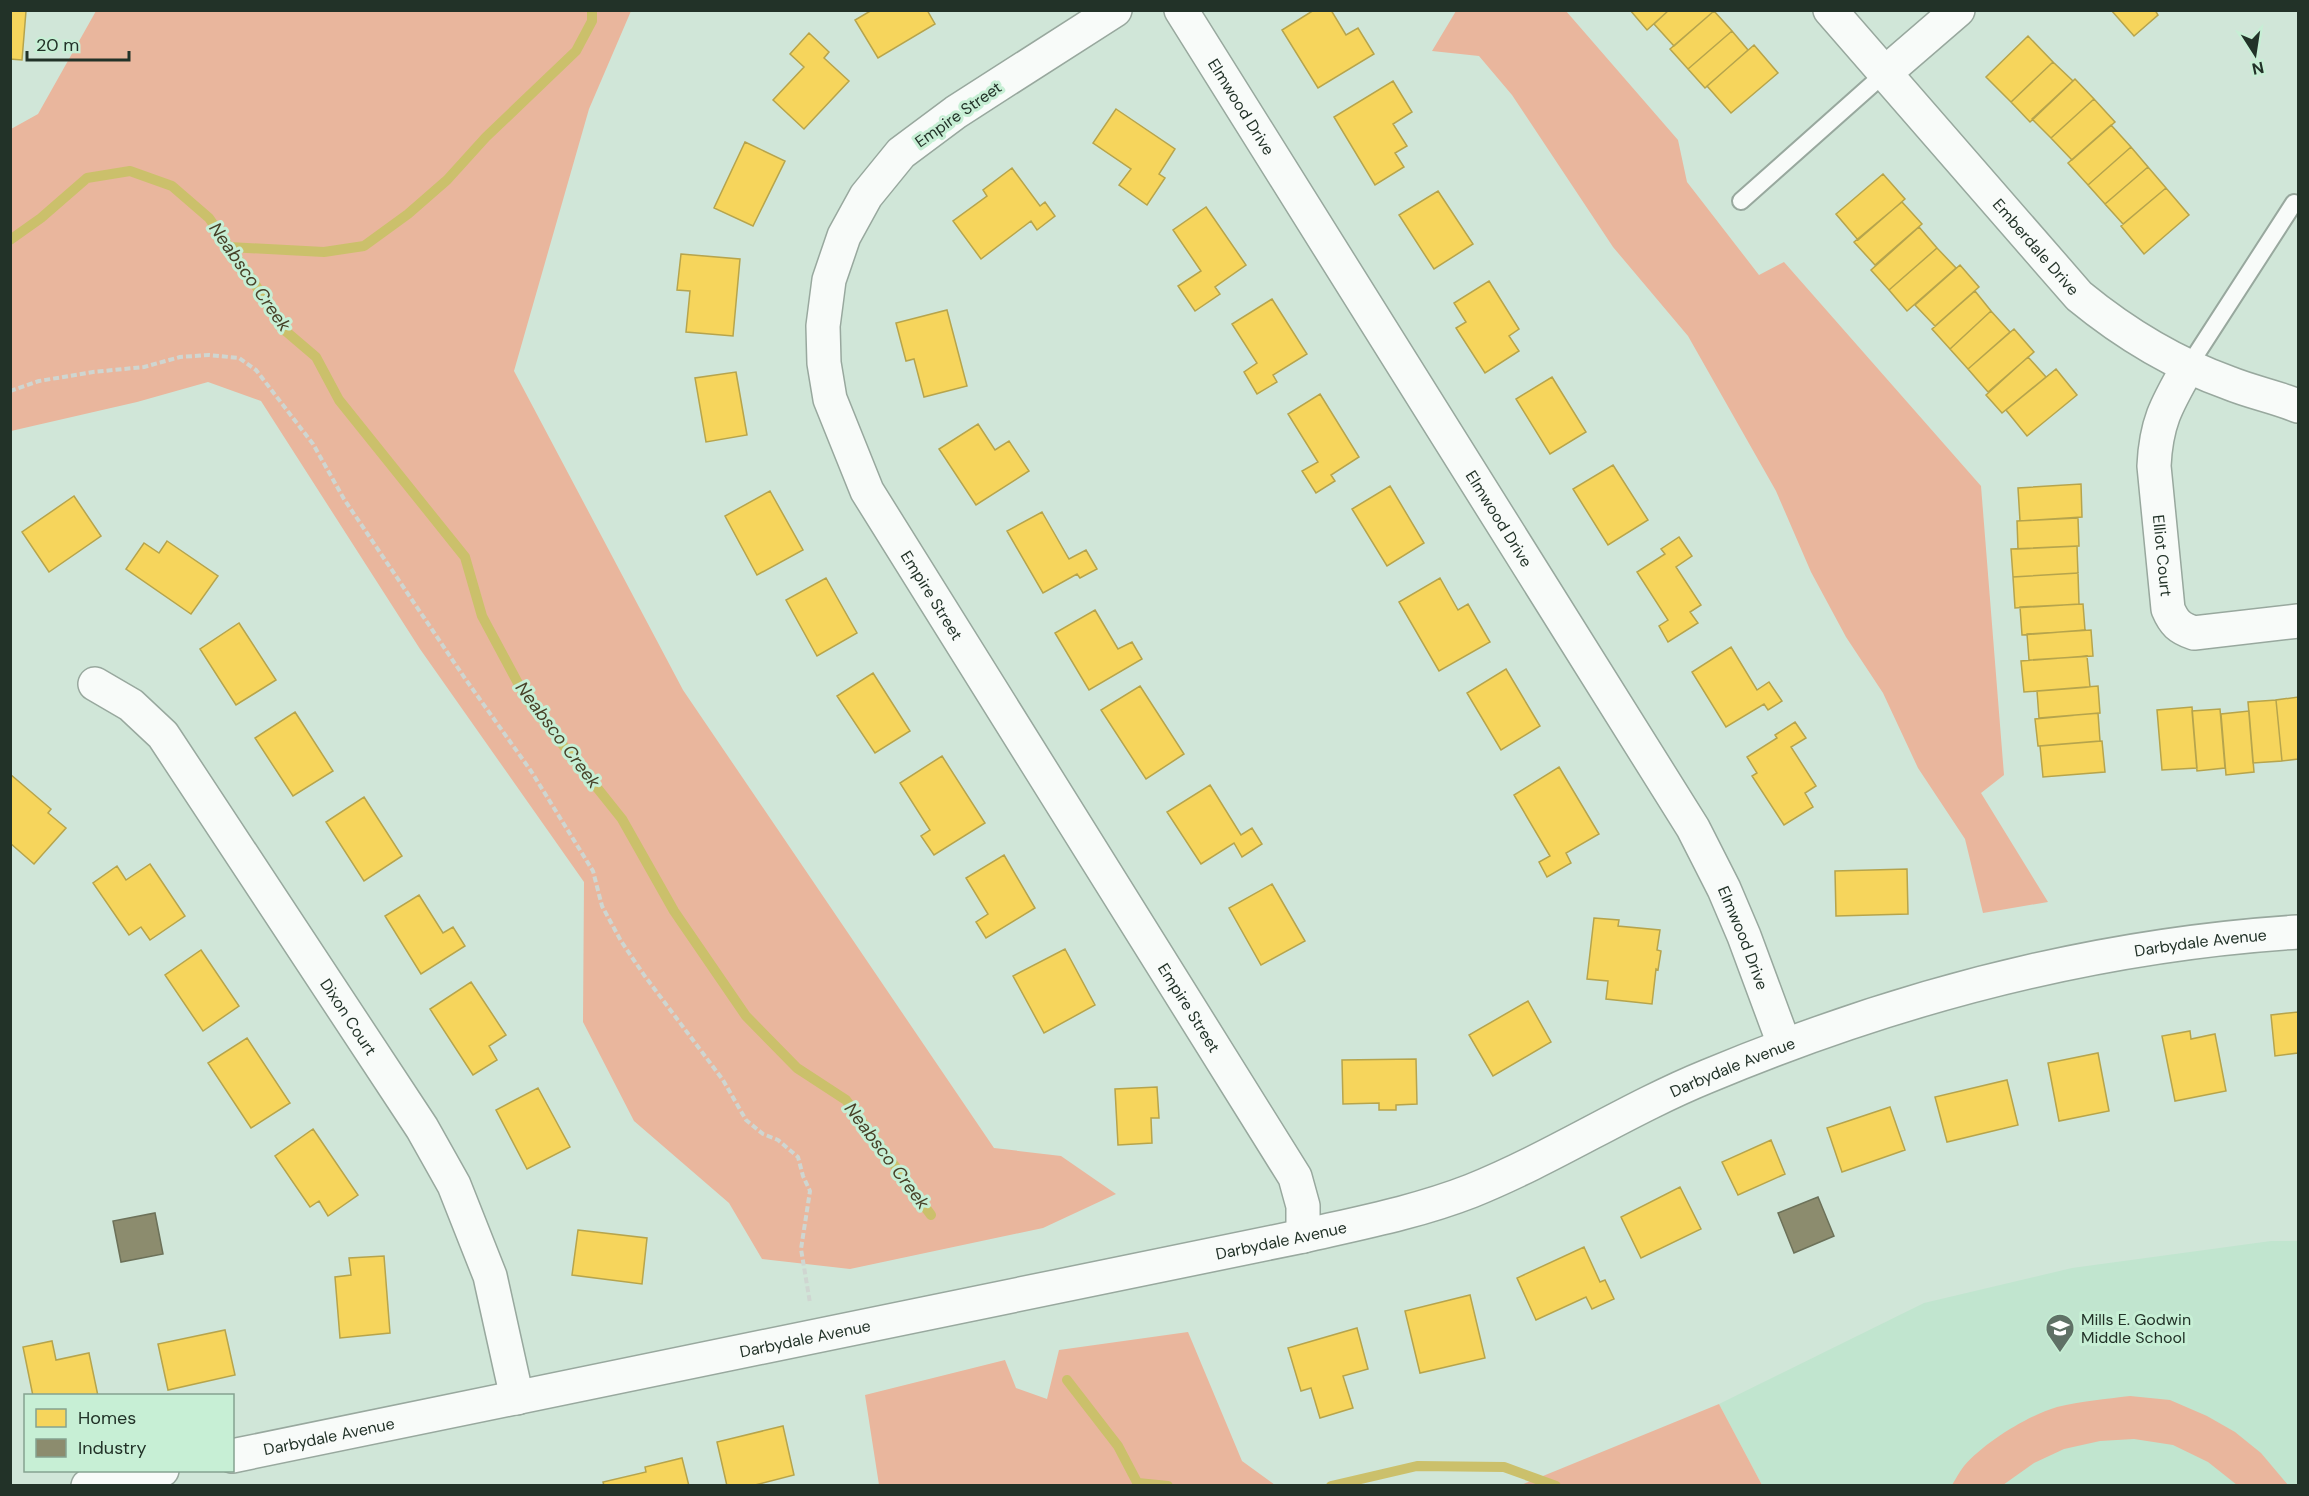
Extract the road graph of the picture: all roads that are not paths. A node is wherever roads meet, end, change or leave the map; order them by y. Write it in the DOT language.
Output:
graph roads {
  1 [pos="1115,10"];
  2 [pos="1180,10"];
  3 [pos="1830,10"];
  4 [pos="1958,10"];
  5 [pos="1885,73"];
  6 [pos="1741,201"];
  7 [pos="2294,203"];
  8 [pos="2188,366"];
  9 [pos="2298,406"];
  10 [pos="2298,621"];
  11 [pos="95,684"];
  12 [pos="2298,932"];
  13 [pos="1784,1044"];
  14 [pos="1304,1236"];
  15 [pos="517,1398"];
  16 [pos="234,1456"];
  17 [pos="152,1472"];
  18 [pos="88,1485"];
  1 -- 14 [label="street, Empire Street"];
  2 -- 13 [label="street, Elmwood Drive"];
  3 -- 5 [label="street, Emberdale Drive"];
  4 -- 5 [label="street"];
  5 -- 6 [label="lane"];
  5 -- 8 [label="street, Emberdale Drive"];
  7 -- 8 [label="lane"];
  8 -- 9 [label="street, Emberdale Drive"];
  8 -- 10 [label="street, Elliot Court"];
  11 -- 15 [label="street, Dixon Court"];
  12 -- 13 [label="street, Darbydale Avenue"];
  13 -- 14 [label="street, Darbydale Avenue"];
  14 -- 15 [label="street, Darbydale Avenue"];
  15 -- 16 [label="street, Darbydale Avenue"];
  17 -- 18 [label="street"];
}
